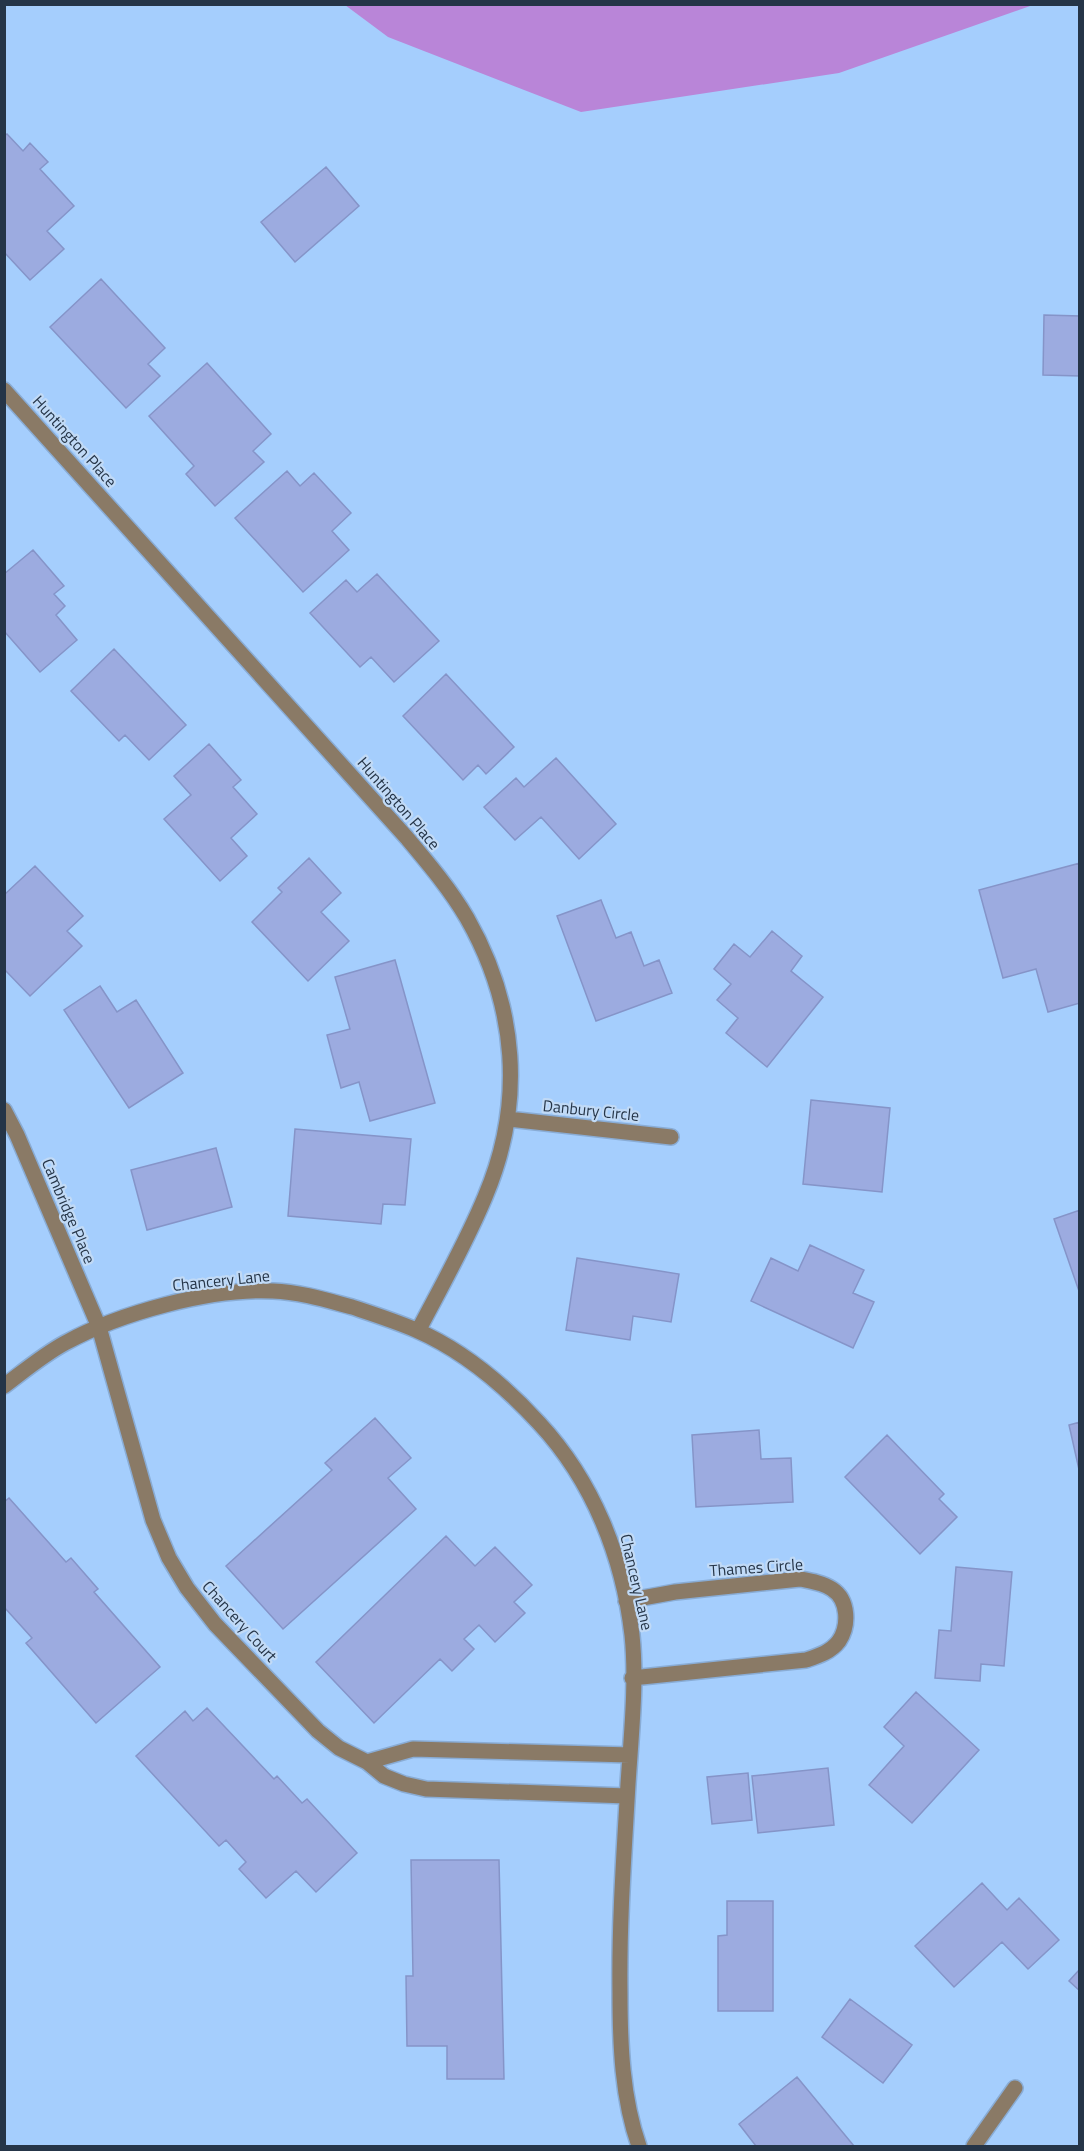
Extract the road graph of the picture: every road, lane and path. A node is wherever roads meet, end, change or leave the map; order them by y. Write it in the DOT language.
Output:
graph roads {
  1 [pos="4,390"];
  2 [pos="4,1110"];
  3 [pos="508,1119"];
  4 [pos="671,1137"];
  5 [pos="99,1327"];
  6 [pos="418,1331"];
  7 [pos="4,1386"];
  8 [pos="626,1600"];
  9 [pos="632,1678"];
  10 [pos="630,1755"];
  11 [pos="367,1762"];
  12 [pos="627,1796"];
  13 [pos="1015,2088"];
  14 [pos="639,2146"];
  15 [pos="974,2146"];
  1 -- 3 [label="street, Huntington Place"];
  2 -- 5 [label="street, Cambridge Place"];
  3 -- 4 [label="street, Danbury Circle"];
  3 -- 6 [label="street, Huntington Place"];
  5 -- 6 [label="street, Chancery Lane"];
  5 -- 7 [label="street, Chancery Lane"];
  5 -- 11 [label="street, Chancery Court"];
  6 -- 8 [label="street, Chancery Lane"];
  8 -- 9 [label="street, Chancery Lane"];
  8 -- 9 [label="street, Thames Circle"];
  9 -- 10 [label="street, Chancery Lane"];
  10 -- 11 [label="street"];
  10 -- 12 [label="street, Chancery Lane"];
  11 -- 12 [label="street, Chancery Court"];
  12 -- 14 [label="street, Chancery Lane"];
  13 -- 15 [label="street"];
}
